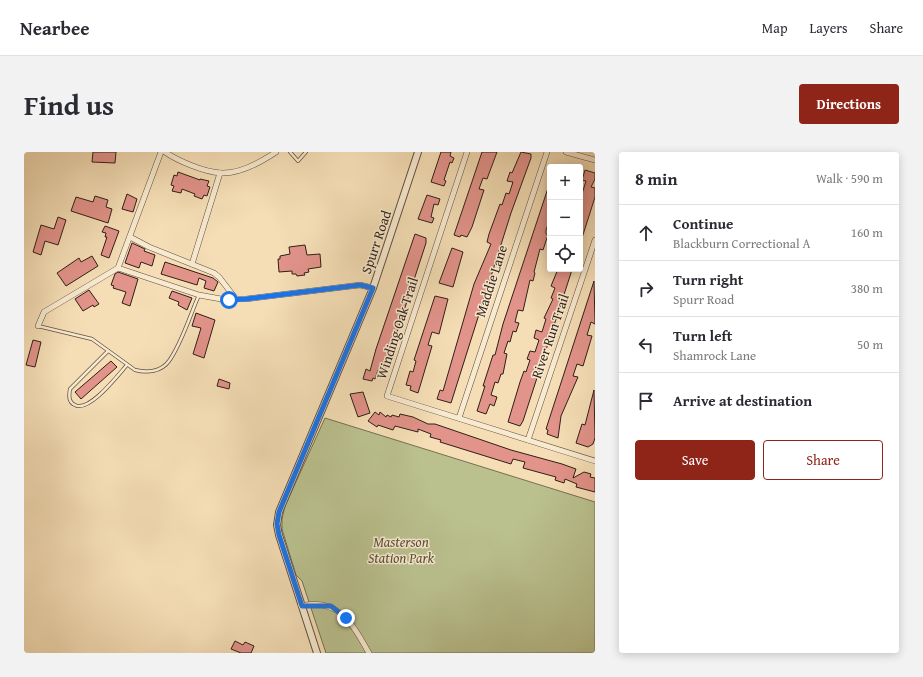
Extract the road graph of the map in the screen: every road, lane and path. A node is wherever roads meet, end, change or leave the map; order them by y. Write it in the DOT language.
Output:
graph roads {
  1 [pos="161,152"];
  2 [pos="165,152"];
  3 [pos="276,152"];
  4 [pos="290,152"];
  5 [pos="306,152"];
  6 [pos="418,152"];
  7 [pos="467,152"];
  8 [pos="547,152"];
  9 [pos="566,152"];
  10 [pos="595,160"];
  11 [pos="220,173"];
  12 [pos="130,237"];
  13 [pos="595,240"];
  14 [pos="192,264"];
  15 [pos="118,268"];
  16 [pos="373,288"];
  17 [pos="199,294"];
  18 [pos="236,299"];
  19 [pos="38,326"];
  20 [pos="108,351"];
  21 [pos="127,365"];
  22 [pos="458,418"];
  23 [pos="528,440"];
  24 [pos="595,462"];
  25 [pos="302,606"];
  26 [pos="317,653"];
  27 [pos="369,653"];
  1 -- 12 [label="street"];
  2 -- 11 [label="street"];
  3 -- 11 [label="street"];
  4 -- 5 [label="lane"];
  6 -- 16 [label="street, Spurr Road"];
  7 -- 22 [label="street, Winding Oak Trail"];
  8 -- 22 [label="street, Maddie Lane"];
  9 -- 10 [label="street"];
  11 -- 14 [label="street"];
  12 -- 14 [label="street"];
  12 -- 15 [label="street"];
  13 -- 23 [label="street, River Run Trail"];
  14 -- 18 [label="street"];
  15 -- 17 [label="street"];
  15 -- 19 [label="street"];
  16 -- 18 [label="street"];
  16 -- 25 [label="street, Spurr Road"];
  17 -- 18 [label="street"];
  17 -- 21 [label="lane"];
  19 -- 20 [label="lane"];
  20 -- 21 [label="lane"];
  20 -- 21 [label="lane"];
  22 -- 23 [label="street, Winding Oak Trail"];
  23 -- 24 [label="street, Winding Oak Trail"];
  25 -- 26 [label="street, Spurr Road"];
  25 -- 27 [label="street"];
}
